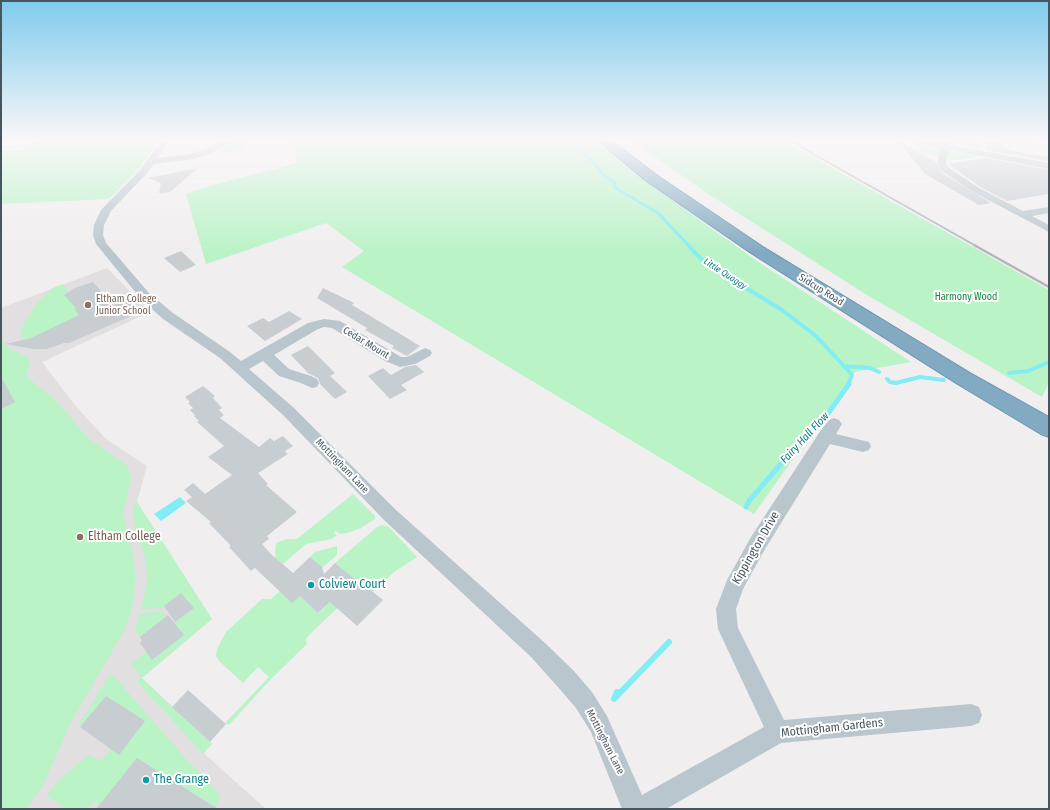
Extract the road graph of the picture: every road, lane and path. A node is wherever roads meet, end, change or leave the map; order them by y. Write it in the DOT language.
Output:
graph roads {
  1 [pos="137,177"];
  2 [pos="650,177"];
  3 [pos="669,177"];
  4 [pos="957,177"];
  5 [pos="1049,210"];
  6 [pos="1023,214"];
  7 [pos="1049,229"];
  8 [pos="264,353"];
  9 [pos="425,353"];
  10 [pos="240,368"];
  11 [pos="312,383"];
  12 [pos="1049,412"];
  13 [pos="1049,428"];
  14 [pos="863,446"];
  15 [pos="971,714"];
  16 [pos="778,732"];
  17 [pos="635,809"];
  18 [pos="639,809"];
  1 -- 10 [label="street, Mottingham Lane"];
  2 -- 13 [label="highway, Sidcup Road"];
  3 -- 12 [label="highway, Sidcup Road"];
  4 -- 6 [label="street"];
  5 -- 6 [label="street"];
  6 -- 7 [label="street"];
  8 -- 9 [label="street, Cedar Mount"];
  8 -- 10 [label="street, Cedar Mount"];
  8 -- 11 [label="street"];
  10 -- 17 [label="street, Mottingham Lane"];
  14 -- 16 [label="street, Kippington Drive"];
  15 -- 16 [label="street, Mottingham Gardens"];
  16 -- 18 [label="street, Mottingham Gardens"];
}
